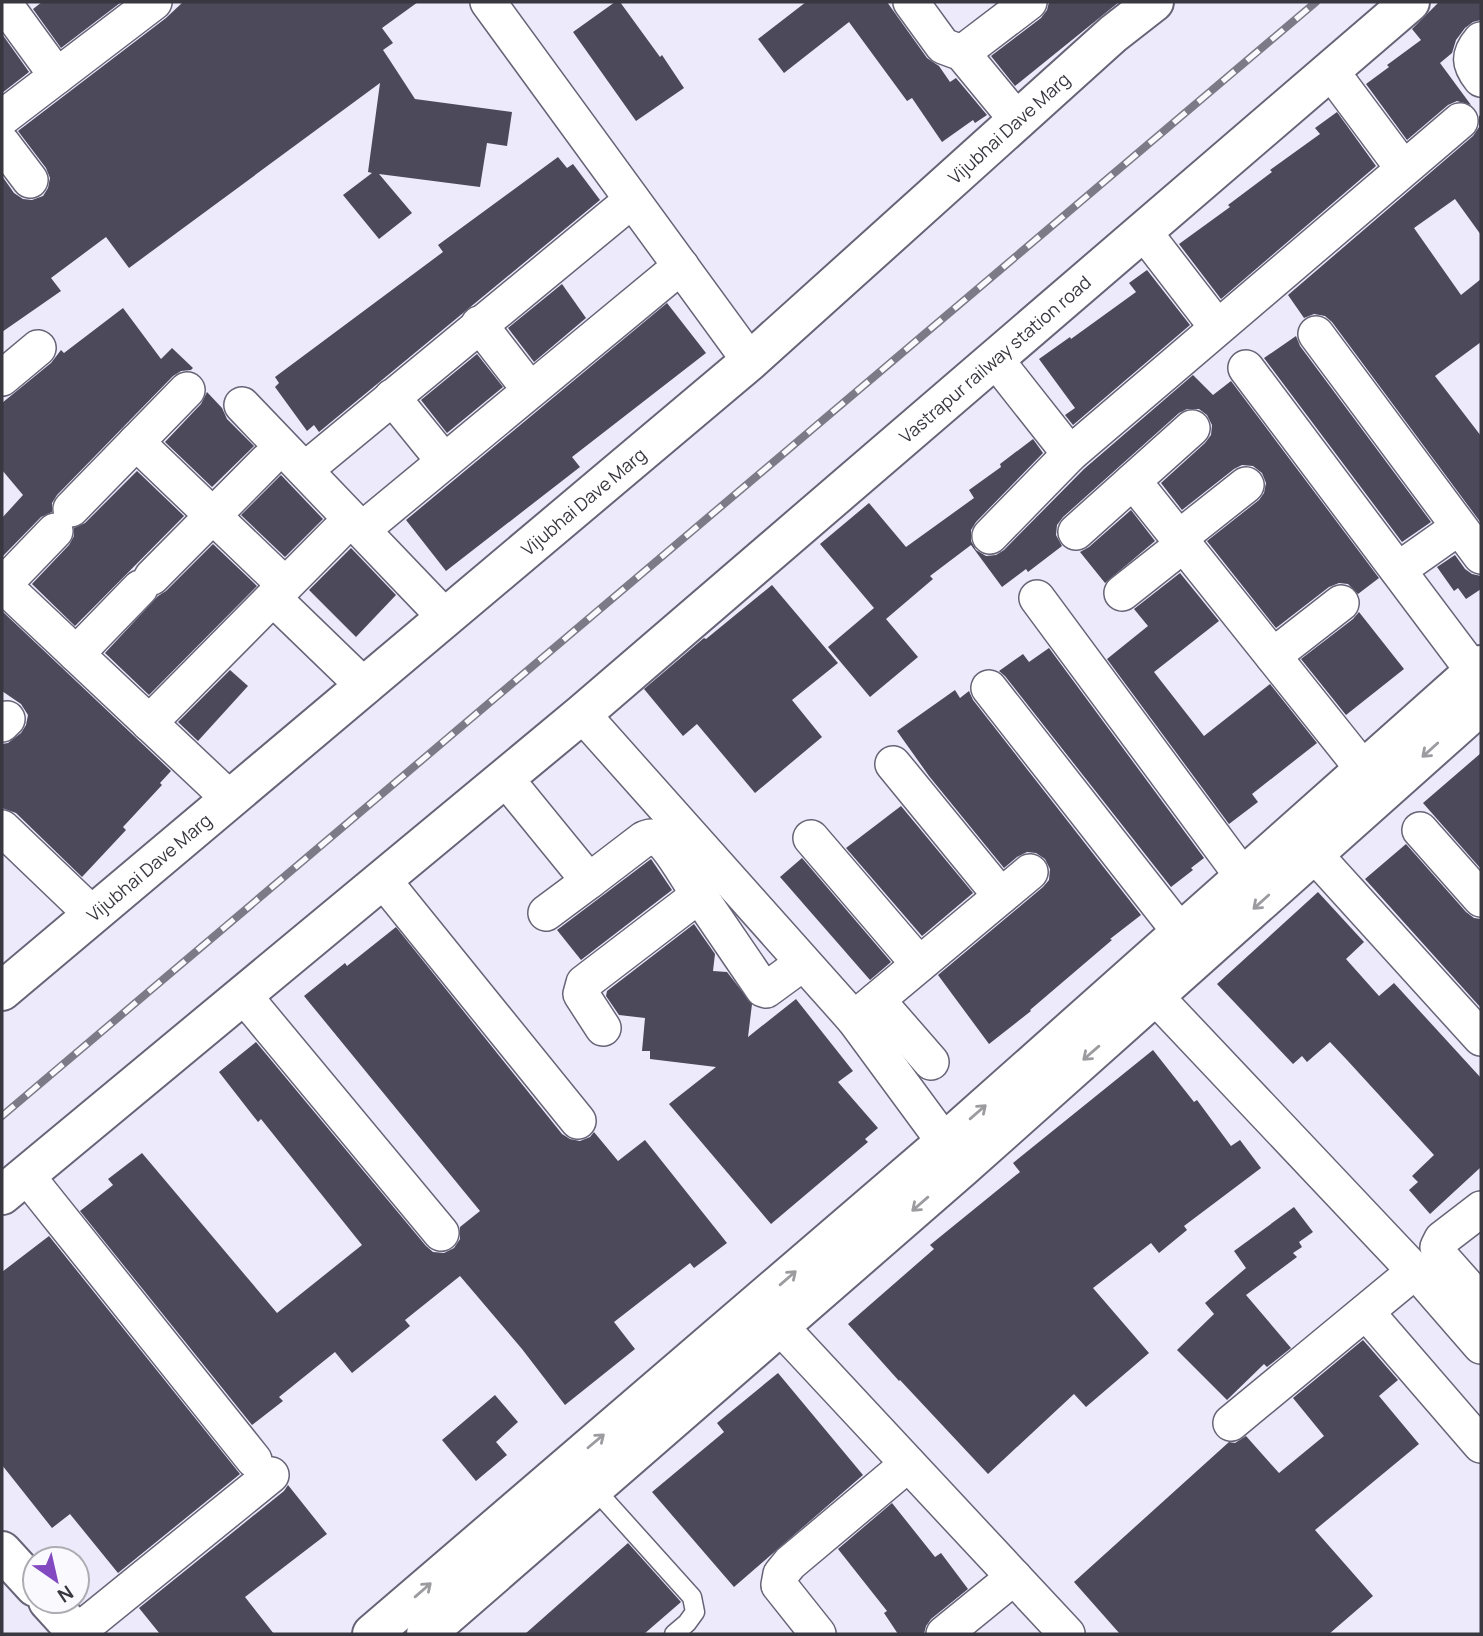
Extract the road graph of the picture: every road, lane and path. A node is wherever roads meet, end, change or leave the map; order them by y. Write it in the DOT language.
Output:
graph roads {
  1 [pos="3,2"];
  2 [pos="154,2"];
  3 [pos="488,2"];
  4 [pos="911,2"];
  5 [pos="1029,2"];
  6 [pos="1410,2"];
  7 [pos="1146,4"];
  8 [pos="1481,40"];
  9 [pos="962,53"];
  10 [pos="1330,70"];
  11 [pos="57,76"];
  12 [pos="1481,79"];
  13 [pos="2,118"];
  14 [pos="1018,121"];
  15 [pos="1460,121"];
  16 [pos="2,143"];
  17 [pos="1403,168"];
  18 [pos="30,180"];
  19 [pos="632,200"];
  20 [pos="1143,231"];
  21 [pos="681,266"];
  22 [pos="479,324"];
  23 [pos="1217,327"];
  24 [pos="1317,334"];
  25 [pos="38,348"];
  26 [pos="995,359"];
  27 [pos="750,361"];
  28 [pos="1245,368"];
  29 [pos="2,378"];
  30 [pos="187,390"];
  31 [pos="530,390"];
  32 [pos="392,397"];
  33 [pos="242,405"];
  34 [pos="1192,428"];
  35 [pos="136,442"];
  36 [pos="1070,454"];
  37 [pos="267,461"];
  38 [pos="444,461"];
  39 [pos="306,469"];
  40 [pos="1133,481"];
  41 [pos="1246,485"];
  42 [pos="214,516"];
  43 [pos="1459,527"];
  44 [pos="350,531"];
  45 [pos="1076,532"];
  46 [pos="990,536"];
  47 [pos="1181,541"];
  48 [pos="1481,556"];
  49 [pos="1398,570"];
  50 [pos="2,586"];
  51 [pos="279,592"];
  52 [pos="1122,593"];
  53 [pos="1037,598"];
  54 [pos="1340,603"];
  55 [pos="446,618"];
  56 [pos="76,654"];
  57 [pos="1273,656"];
  58 [pos="1479,681"];
  59 [pos="365,687"];
  60 [pos="989,688"];
  61 [pos="582,714"];
  62 [pos="149,723"];
  63 [pos="893,764"];
  64 [pos="1364,770"];
  65 [pos="505,778"];
  66 [pos="230,799"];
  67 [pos="2,828"];
  68 [pos="1420,830"];
  69 [pos="811,838"];
  70 [pos="1314,855"];
  71 [pos="1030,872"];
  72 [pos="1244,878"];
  73 [pos="383,880"];
  74 [pos="589,881"];
  75 [pos="699,895"];
  76 [pos="1001,896"];
  77 [pos="1481,899"];
  78 [pos="546,913"];
  79 [pos="93,915"];
  80 [pos="1181,933"];
  81 [pos="803,963"];
  82 [pos="919,964"];
  83 [pos="1145,986"];
  84 [pos="2,991"];
  85 [pos="244,996"];
  86 [pos="865,1009"];
  87 [pos="603,1028"];
  88 [pos="1481,1038"];
  89 [pos="931,1062"];
  90 [pos="578,1121"];
  91 [pos="954,1154"];
  92 [pos="14,1185"];
  93 [pos="1481,1209"];
  94 [pos="441,1233"];
  95 [pos="1415,1271"];
  96 [pos="1481,1302"];
  97 [pos="1366,1312"];
  98 [pos="770,1315"];
  99 [pos="1481,1346"];
  100 [pos="1231,1423"];
  101 [pos="1481,1445"];
  102 [pos="908,1464"];
  103 [pos="593,1487"];
  104 [pos="2,1550"];
  105 [pos="21,1571"];
  106 [pos="1014,1577"];
  107 [pos="60,1615"];
  108 [pos="77,1634"];
  109 [pos="372,1634"];
  110 [pos="426,1634"];
  111 [pos="674,1634"];
  112 [pos="818,1634"];
  113 [pos="944,1634"];
  114 [pos="1068,1634"];
  1 -- 11 [label="street"];
  2 -- 11 [label="street"];
  3 -- 19 [label="street"];
  4 -- 9 [label="street"];
  5 -- 9 [label="street"];
  6 -- 10 [label="street, Vastrapur railway station road"];
  7 -- 14 [label="street, Vijubhai Dave Marg"];
  8 -- 12 [label="street"];
  9 -- 14 [label="street"];
  10 -- 17 [label="street"];
  10 -- 20 [label="street, Vastrapur railway station road"];
  11 -- 13 [label="street"];
  14 -- 27 [label="street, Vijubhai Dave Marg"];
  15 -- 17 [label="street"];
  16 -- 18 [label="street"];
  17 -- 23 [label="street"];
  19 -- 21 [label="street"];
  19 -- 22 [label="street"];
  20 -- 23 [label="street"];
  20 -- 26 [label="street, Vastrapur railway station road"];
  21 -- 27 [label="street"];
  21 -- 31 [label="street"];
  22 -- 31 [label="street"];
  22 -- 32 [label="street"];
  23 -- 36 [label="street"];
  24 -- 43 [label="street"];
  25 -- 29 [label="street"];
  26 -- 36 [label="street"];
  26 -- 61 [label="street, Vastrapur railway station road"];
  27 -- 55 [label="street, Vijubhai Dave Marg"];
  28 -- 49 [label="street"];
  30 -- 35 [label="street"];
  31 -- 38 [label="street"];
  32 -- 38 [label="street"];
  32 -- 39 [label="street"];
  33 -- 39 [label="street"];
  34 -- 40 [label="street"];
  35 -- 42 [label="street"];
  35 -- 50 [label="street"];
  36 -- 46 [label="street"];
  37 -- 42 [label="street"];
  38 -- 44 [label="street"];
  39 -- 44 [label="street"];
  40 -- 45 [label="street"];
  40 -- 47 [label="street"];
  41 -- 47 [label="street"];
  42 -- 51 [label="street"];
  42 -- 56 [label="street"];
  43 -- 48 [label="street"];
  43 -- 49 [label="street"];
  44 -- 51 [label="street"];
  44 -- 55 [label="street"];
  47 -- 52 [label="street"];
  47 -- 57 [label="street"];
  49 -- 58 [label="street"];
  50 -- 56 [label="street"];
  51 -- 59 [label="street"];
  51 -- 62 [label="street"];
  53 -- 72 [label="street"];
  54 -- 57 [label="street"];
  55 -- 59 [label="street, Vijubhai Dave Marg"];
  56 -- 62 [label="street"];
  57 -- 64 [label="street"];
  58 -- 64 [label="street"];
  58 -- 70 [label="street, one-way"];
  59 -- 66 [label="street, Vijubhai Dave Marg"];
  60 -- 80 [label="street"];
  61 -- 65 [label="street, Vastrapur railway station road"];
  61 -- 81 [label="street"];
  62 -- 66 [label="street"];
  63 -- 76 [label="street"];
  64 -- 72 [label="street"];
  65 -- 73 [label="street, Vastrapur railway station road"];
  65 -- 74 [label="street"];
  66 -- 79 [label="street, Vijubhai Dave Marg"];
  67 -- 79 [label="street"];
  68 -- 77 [label="street"];
  69 -- 82 [label="street"];
  70 -- 83 [label="street, one-way"];
  70 -- 88 [label="street"];
  71 -- 76 [label="street"];
  72 -- 80 [label="street"];
  73 -- 85 [label="street, Vastrapur railway station road"];
  73 -- 90 [label="street"];
  74 -- 75 [label="street"];
  74 -- 78 [label="street"];
  75 -- 81 [label="street"];
  75 -- 87 [label="street"];
  76 -- 82 [label="street"];
  79 -- 84 [label="street, Vijubhai Dave Marg"];
  80 -- 83 [label="street"];
  81 -- 86 [label="street"];
  82 -- 86 [label="street"];
  83 -- 91 [label="street"];
  83 -- 95 [label="street"];
  85 -- 92 [label="street, Vastrapur railway station road"];
  85 -- 94 [label="street"];
  86 -- 89 [label="street"];
  86 -- 91 [label="street"];
  91 -- 98 [label="street"];
  92 -- 108 [label="street"];
  93 -- 96 [label="street"];
  95 -- 97 [label="street"];
  95 -- 99 [label="street"];
  97 -- 100 [label="street"];
  97 -- 101 [label="street"];
  98 -- 102 [label="street"];
  98 -- 103 [label="street"];
  109 -- 98 [label="street, one-way"];
  102 -- 106 [label="street"];
  102 -- 112 [label="street"];
  103 -- 110 [label="street"];
  103 -- 111 [label="lane"];
  104 -- 105 [label="street"];
  106 -- 113 [label="street"];
  106 -- 114 [label="street"];
  107 -- 108 [label="street"];
}
